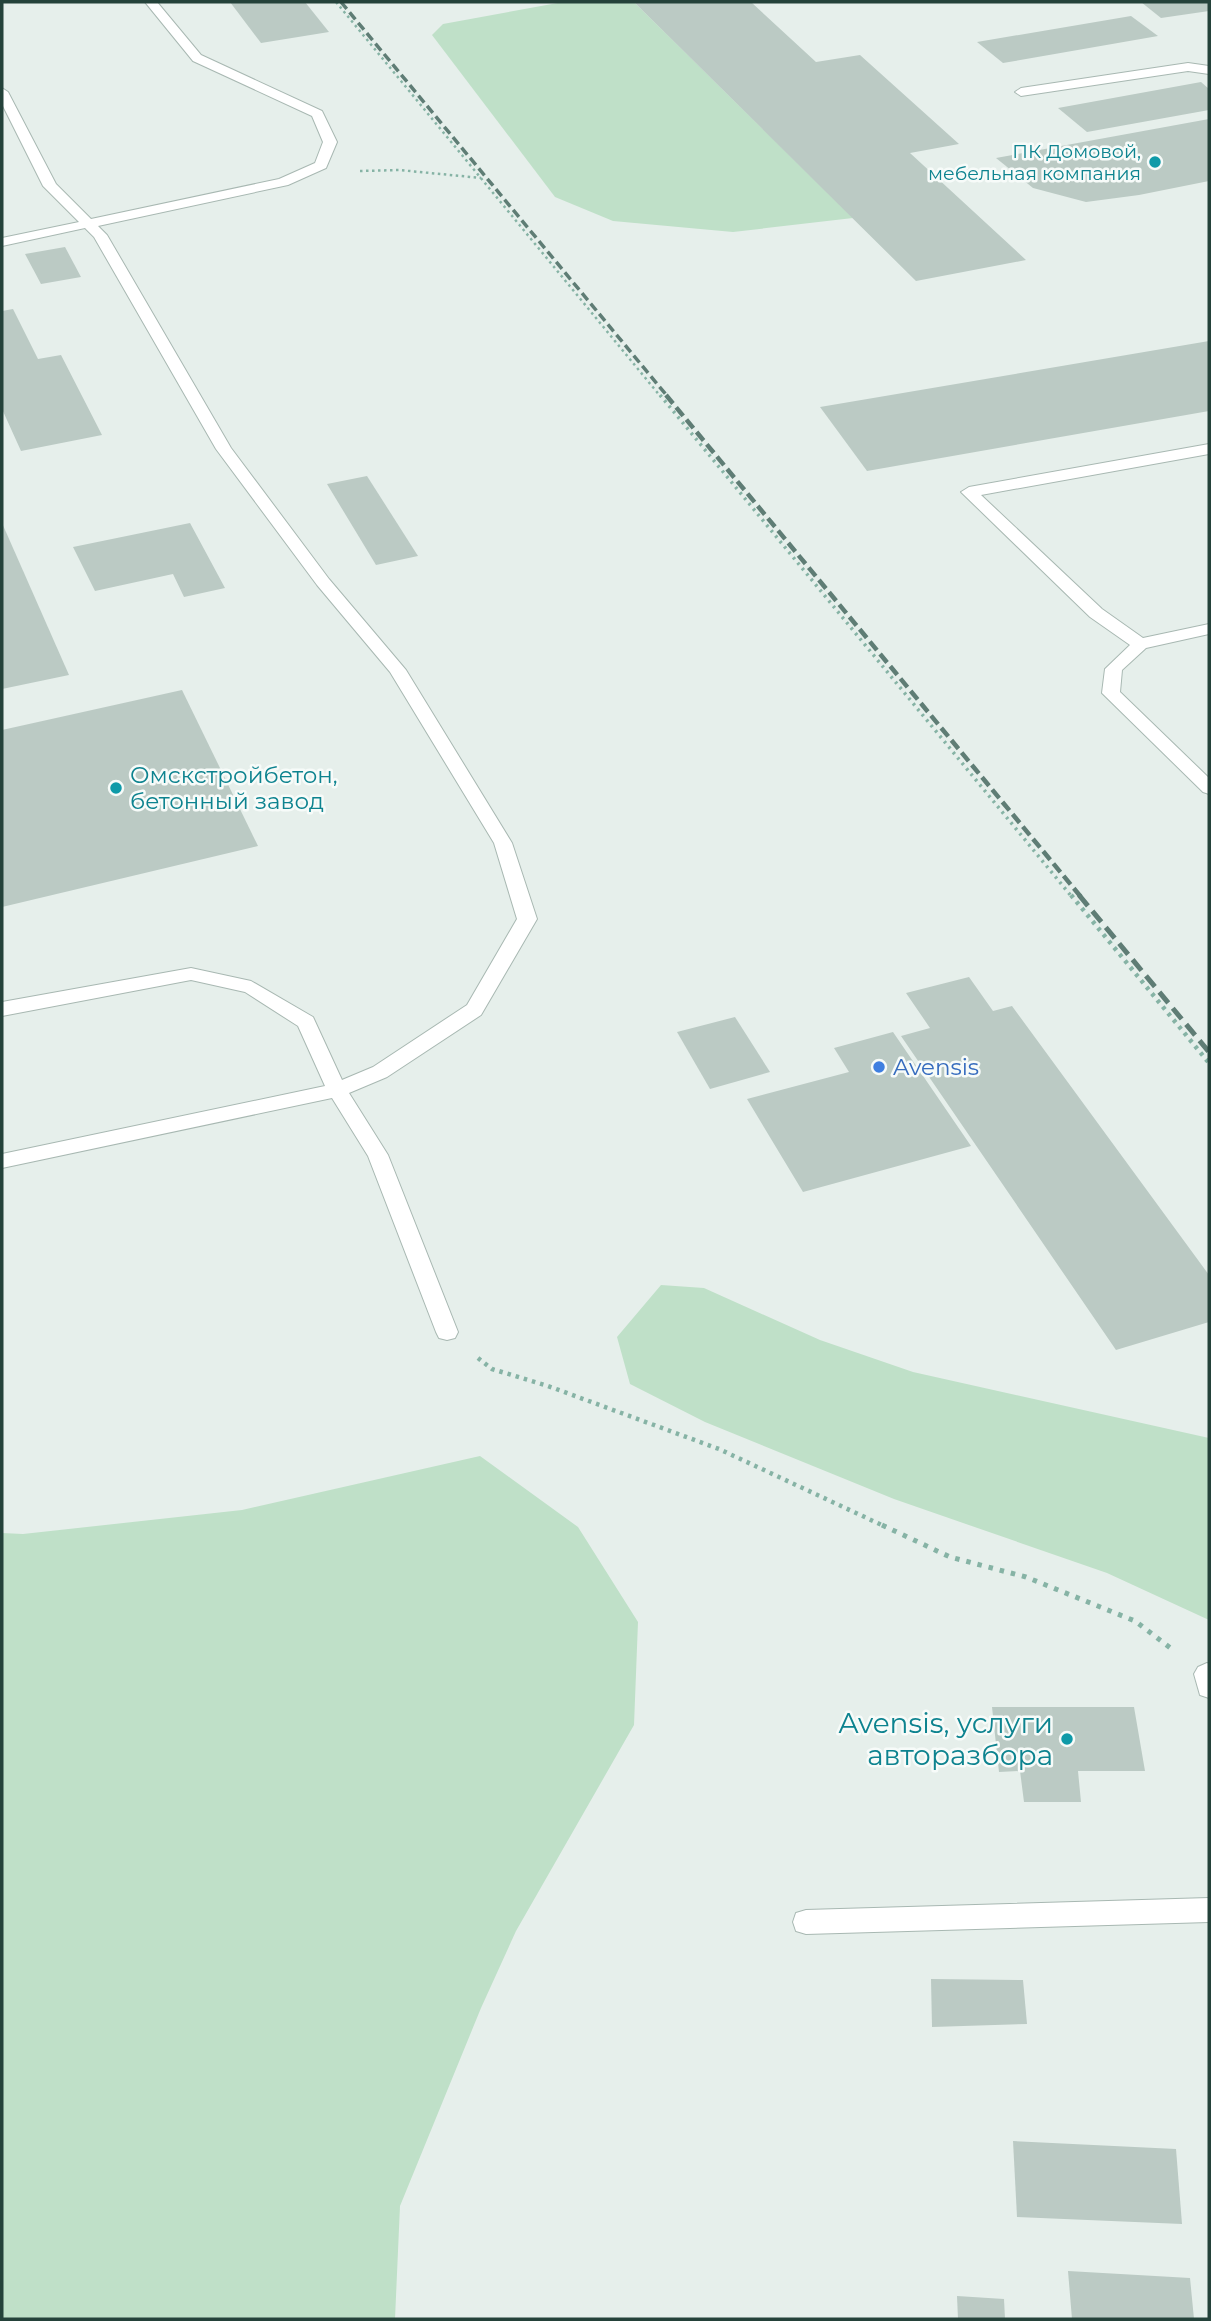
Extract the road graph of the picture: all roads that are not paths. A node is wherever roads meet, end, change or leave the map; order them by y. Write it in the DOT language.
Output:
graph roads {
  1 [pos="151,2"];
  2 [pos="1209,70"];
  3 [pos="2,92"];
  4 [pos="1021,92"];
  5 [pos="89,224"];
  6 [pos="2,242"];
  7 [pos="1209,449"];
  8 [pos="1209,629"];
  9 [pos="1140,644"];
  10 [pos="1209,788"];
  11 [pos="2,1009"];
  12 [pos="337,1090"];
  13 [pos="2,1161"];
  14 [pos="447,1332"];
  15 [pos="1209,1910"];
  16 [pos="806,1923"];
  1 -- 5 [label="lane"];
  2 -- 4 [label="lane"];
  3 -- 5 [label="lane"];
  5 -- 6 [label="lane"];
  5 -- 12 [label="lane"];
  7 -- 9 [label="lane"];
  8 -- 9 [label="lane"];
  9 -- 10 [label="lane"];
  11 -- 12 [label="lane"];
  12 -- 13 [label="lane"];
  12 -- 14 [label="lane"];
  15 -- 16 [label="lane"];
}
